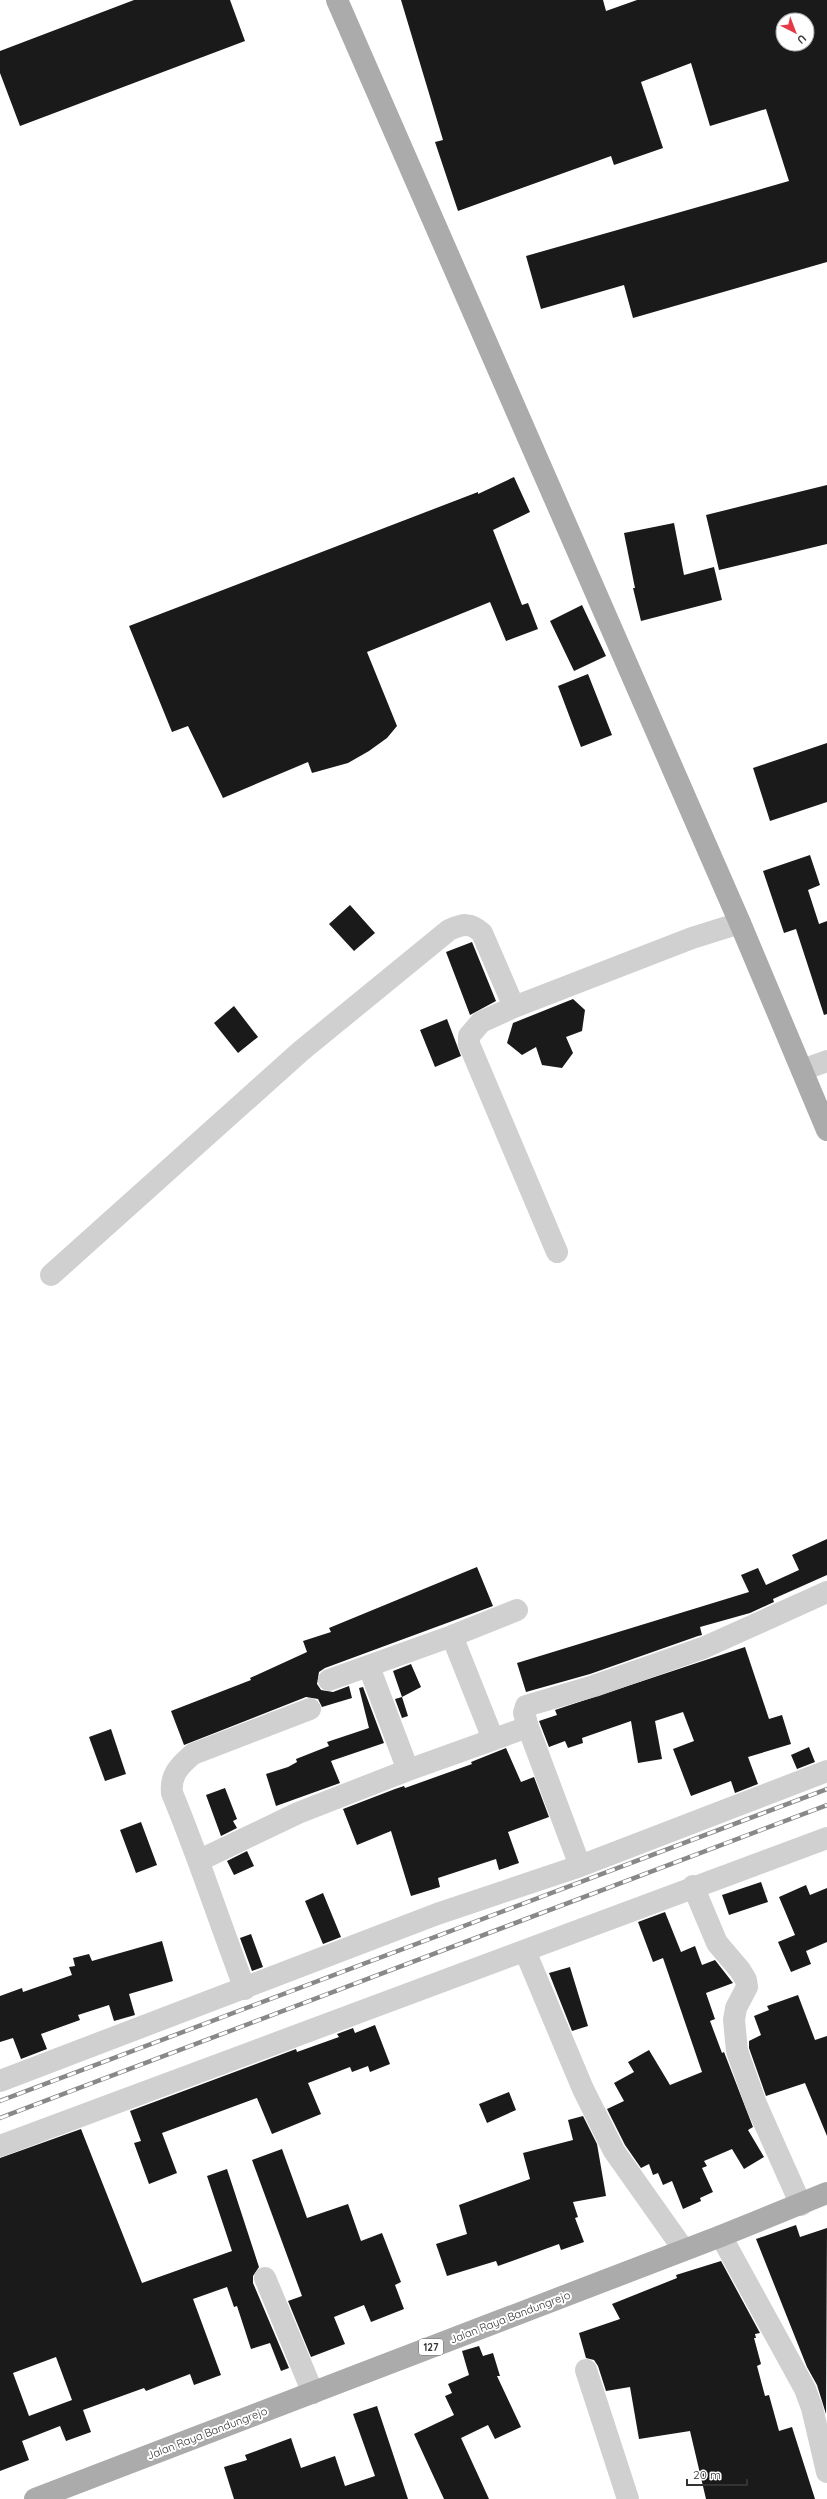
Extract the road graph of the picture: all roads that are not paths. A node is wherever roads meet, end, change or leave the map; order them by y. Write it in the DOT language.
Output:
graph roads {
  1 [pos="337,0"];
  2 [pos="740,923"];
  3 [pos="514,1007"];
  4 [pos="827,1061"];
  5 [pos="802,1070"];
  6 [pos="827,1130"];
  7 [pos="557,1252"];
  8 [pos="52,1275"];
  9 [pos="827,1592"];
  10 [pos="517,1610"];
  11 [pos="452,1636"];
  12 [pos="369,1667"];
  13 [pos="328,1680"];
  14 [pos="310,1709"];
  15 [pos="528,1727"];
  16 [pos="493,1740"];
  17 [pos="408,1770"];
  18 [pos="827,1771"];
  19 [pos="827,1838"];
  20 [pos="200,1860"];
  21 [pos="580,1866"];
  22 [pos="693,1886"];
  23 [pos="526,1951"];
  24 [pos="245,1988"];
  25 [pos="0,2081"];
  26 [pos="0,2146"];
  27 [pos="827,2193"];
  28 [pos="801,2205"];
  29 [pos="722,2236"];
  30 [pos="684,2250"];
  31 [pos="265,2278"];
  32 [pos="586,2370"];
  33 [pos="313,2393"];
  34 [pos="827,2472"];
  35 [pos="35,2499"];
  36 [pos="628,2499"];
  1 -- 2 [label="main road"];
  2 -- 3 [label="street"];
  2 -- 5 [label="main road"];
  3 -- 7 [label="street"];
  3 -- 8 [label="street"];
  4 -- 5 [label="street"];
  5 -- 6 [label="main road"];
  9 -- 15 [label="street"];
  10 -- 11 [label="street"];
  11 -- 12 [label="street"];
  11 -- 16 [label="street"];
  12 -- 13 [label="street"];
  12 -- 17 [label="street"];
  14 -- 20 [label="street"];
  15 -- 16 [label="street"];
  15 -- 21 [label="street"];
  16 -- 17 [label="street"];
  17 -- 20 [label="street"];
  18 -- 21 [label="street"];
  19 -- 22 [label="street"];
  20 -- 24 [label="street"];
  21 -- 24 [label="street"];
  22 -- 23 [label="street"];
  22 -- 28 [label="street"];
  23 -- 26 [label="street"];
  23 -- 30 [label="street"];
  24 -- 25 [label="street"];
  27 -- 28 [label="main road, Jalan Raya Bandungrejo / 127"];
  28 -- 29 [label="main road, Jalan Raya Bandungrejo / 127"];
  29 -- 30 [label="main road, Jalan Raya Bandungrejo / 127"];
  29 -- 34 [label="street"];
  30 -- 33 [label="main road, Jalan Raya Bandungrejo / 127"];
  31 -- 33 [label="street"];
  32 -- 36 [label="street"];
  33 -- 35 [label="main road, Jalan Raya Bandungrejo / 127"];
}
